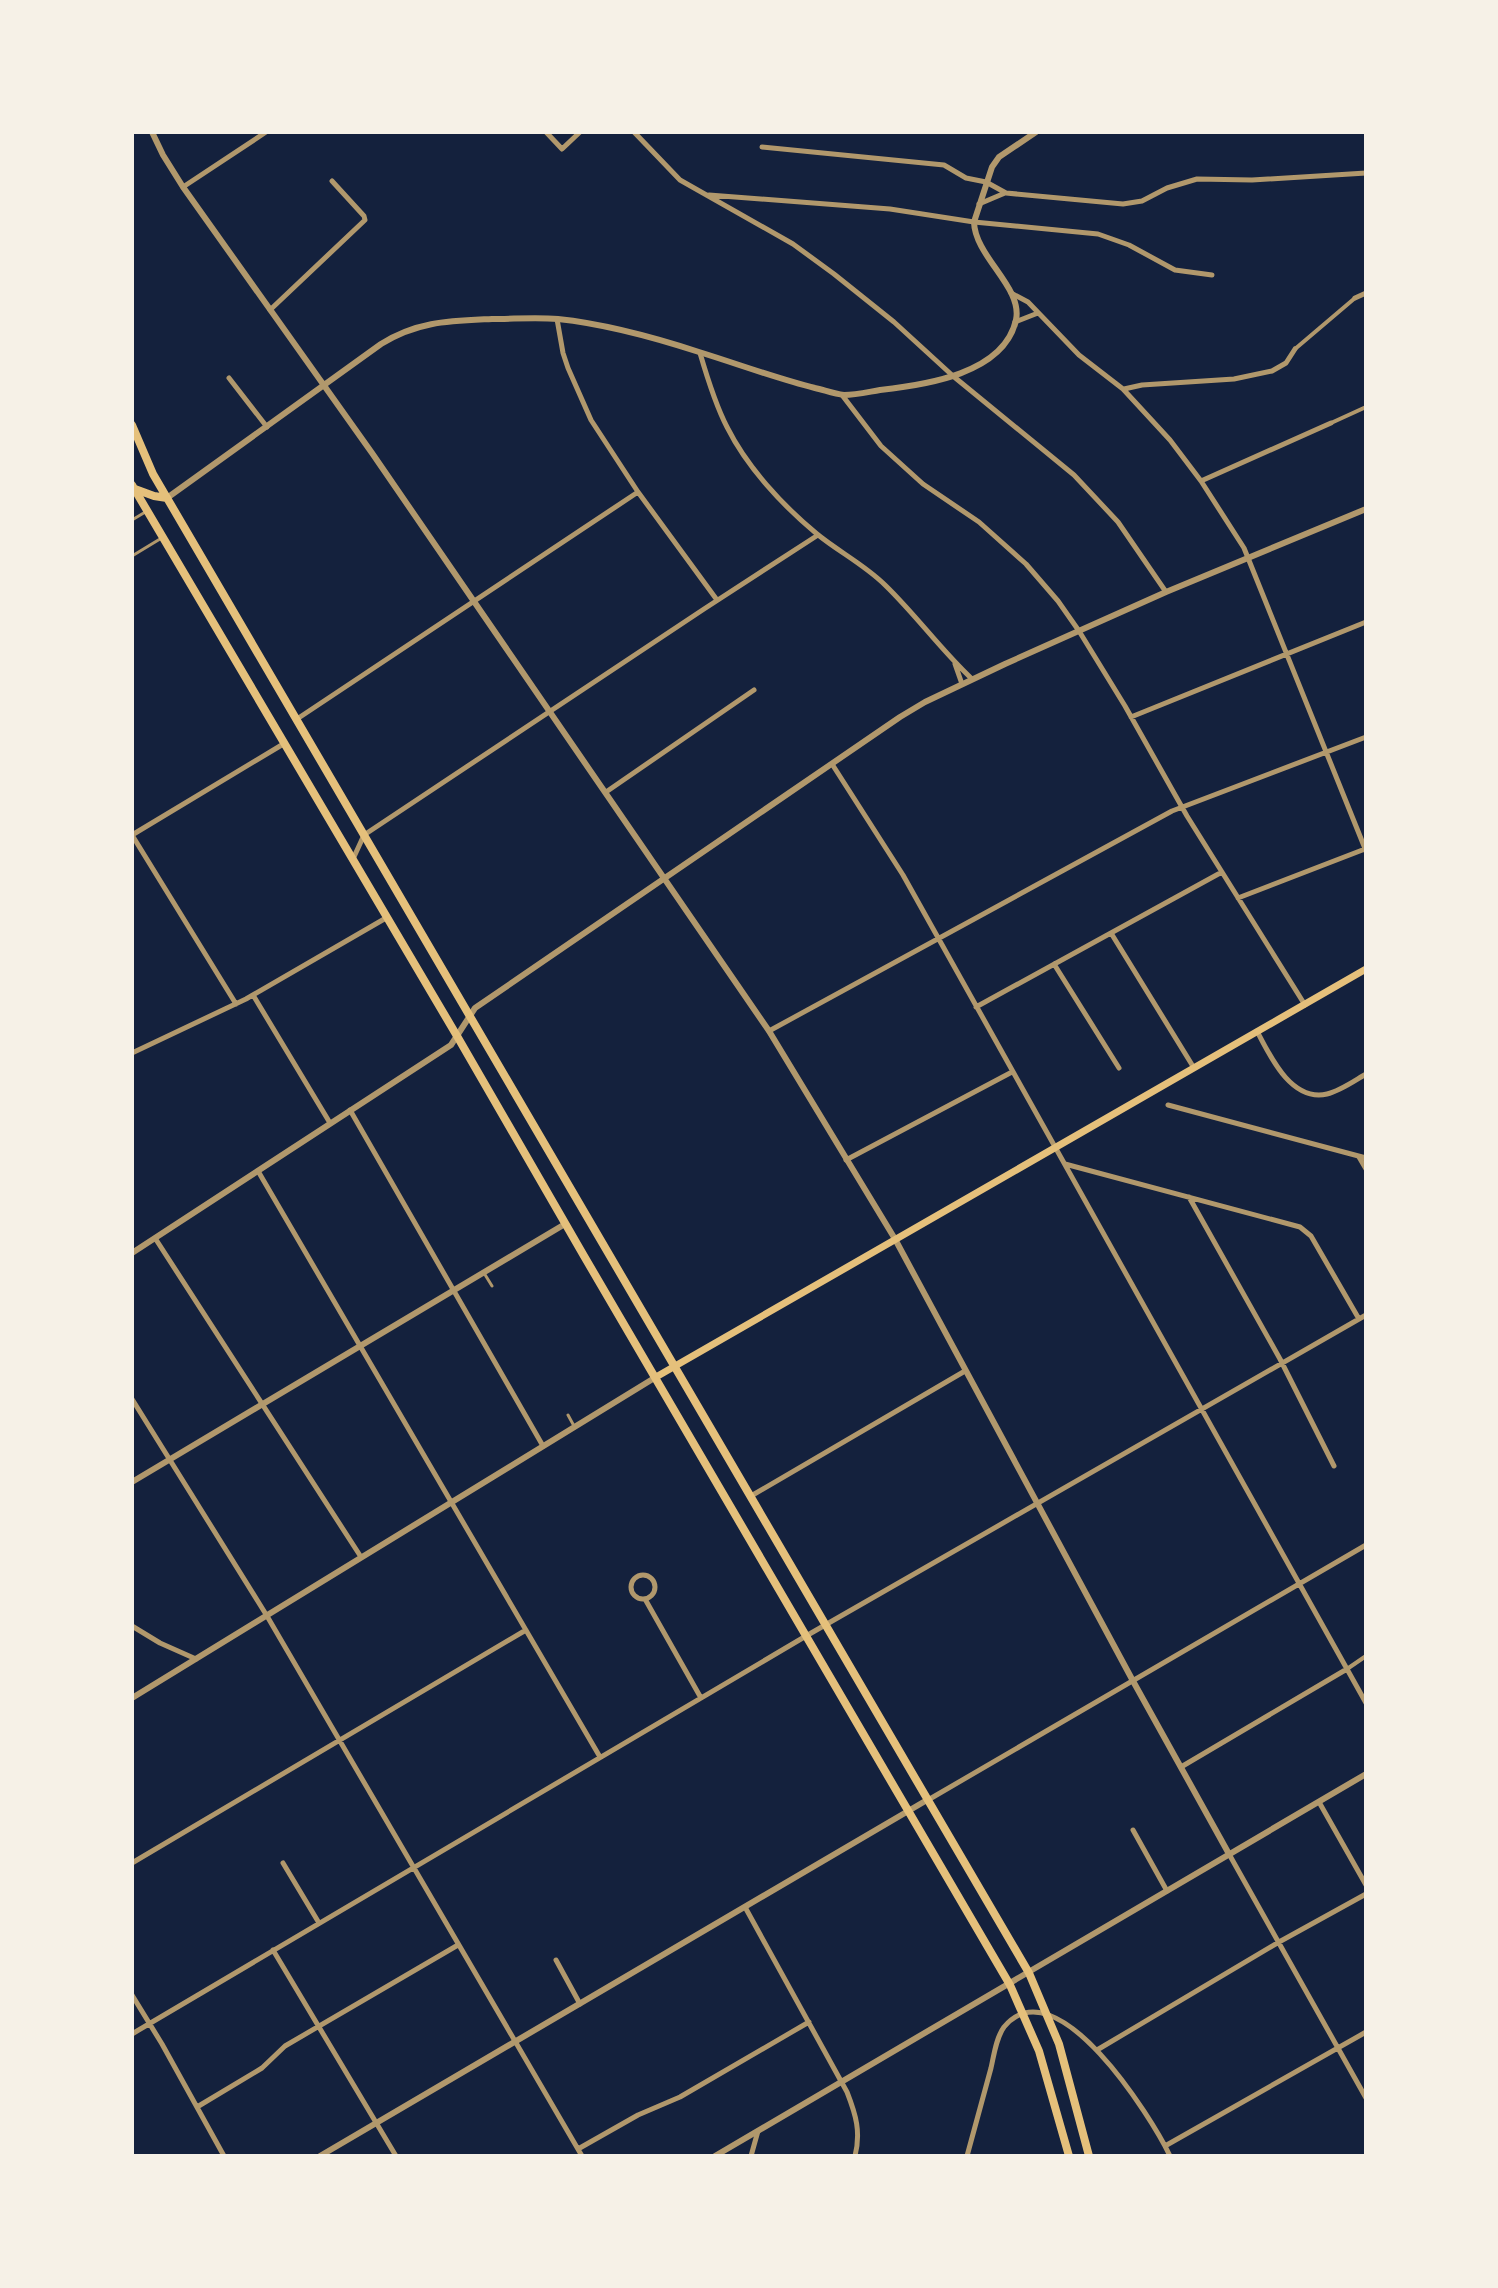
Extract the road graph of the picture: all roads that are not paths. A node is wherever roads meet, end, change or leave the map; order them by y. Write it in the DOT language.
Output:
graph roads {
  1 [pos="152,132"];
  2 [pos="266,132"];
  3 [pos="546,132"];
  4 [pos="580,132"];
  5 [pos="634,132"];
  6 [pos="1036,132"];
  7 [pos="762,147"];
  8 [pos="1366,173"];
  9 [pos="332,181"];
  10 [pos="986,182"];
  11 [pos="183,187"];
  12 [pos="1006,193"];
  13 [pos="704,194"];
  14 [pos="979,204"];
  15 [pos="974,222"];
  16 [pos="1212,275"];
  17 [pos="1010,292"];
  18 [pos="1366,293"];
  19 [pos="1355,298"];
  20 [pos="270,310"];
  21 [pos="1038,313"];
  22 [pos="557,319"];
  23 [pos="1015,322"];
  24 [pos="1295,349"];
  25 [pos="699,352"];
  26 [pos="953,376"];
  27 [pos="229,378"];
  28 [pos="323,385"];
  29 [pos="1123,389"];
  30 [pos="842,395"];
  31 [pos="1366,407"];
  32 [pos="1331,423"];
  33 [pos="132,425"];
  34 [pos="267,427"];
  35 [pos="1201,481"];
  36 [pos="133,487"];
  37 [pos="638,492"];
  38 [pos="167,498"];
  39 [pos="1366,509"];
  40 [pos="147,511"];
  41 [pos="132,520"];
  42 [pos="818,535"];
  43 [pos="163,537"];
  44 [pos="132,556"];
  45 [pos="1249,557"];
  46 [pos="1166,592"];
  47 [pos="717,600"];
  48 [pos="474,602"];
  49 [pos="1366,622"];
  50 [pos="1079,631"];
  51 [pos="1287,653"];
  52 [pos="954,663"];
  53 [pos="972,679"];
  54 [pos="962,684"];
  55 [pos="754,690"];
  56 [pos="550,711"];
  57 [pos="1131,717"];
  58 [pos="296,719"];
  59 [pos="1366,737"];
  60 [pos="285,743"];
  61 [pos="1327,752"];
  62 [pos="832,764"];
  63 [pos="606,792"];
  64 [pos="1181,807"];
  65 [pos="132,835"];
  66 [pos="364,835"];
  67 [pos="1366,850"];
  68 [pos="353,859"];
  69 [pos="1222,872"];
  70 [pos="666,879"];
  71 [pos="1238,898"];
  72 [pos="386,918"];
  73 [pos="1111,933"];
  74 [pos="938,938"];
  75 [pos="1054,964"];
  76 [pos="1366,969"];
  77 [pos="253,995"];
  78 [pos="236,1004"];
  79 [pos="1305,1005"];
  80 [pos="976,1007"];
  81 [pos="469,1015"];
  82 [pos="769,1031"];
  83 [pos="1257,1031"];
  84 [pos="457,1036"];
  85 [pos="132,1053"];
  86 [pos="1119,1068"];
  87 [pos="1190,1070"];
  88 [pos="1012,1072"];
  89 [pos="1366,1074"];
  90 [pos="1168,1105"];
  91 [pos="350,1110"];
  92 [pos="330,1123"];
  93 [pos="1056,1148"];
  94 [pos="1362,1158"];
  95 [pos="846,1160"];
  96 [pos="1064,1163"];
  97 [pos="1366,1169"];
  98 [pos="258,1171"];
  99 [pos="1189,1197"];
  100 [pos="565,1224"];
  101 [pos="155,1238"];
  102 [pos="895,1239"];
  103 [pos="132,1253"];
  104 [pos="484,1273"];
  105 [pos="492,1286"];
  106 [pos="454,1290"];
  107 [pos="1364,1317"];
  108 [pos="361,1346"];
  109 [pos="1282,1363"];
  110 [pos="674,1367"];
  111 [pos="965,1371"];
  112 [pos="656,1377"];
  113 [pos="132,1399"];
  114 [pos="262,1405"];
  115 [pos="1203,1408"];
  116 [pos="568,1415"];
  117 [pos="574,1427"];
  118 [pos="543,1446"];
  119 [pos="169,1460"];
  120 [pos="1334,1466"];
  121 [pos="132,1482"];
  122 [pos="750,1496"];
  123 [pos="451,1503"];
  124 [pos="1037,1503"];
  125 [pos="1366,1545"];
  126 [pos="361,1557"];
  127 [pos="1300,1583"];
  128 [pos="645,1599"];
  129 [pos="267,1616"];
  130 [pos="826,1625"];
  131 [pos="132,1626"];
  132 [pos="526,1630"];
  133 [pos="806,1636"];
  134 [pos="1366,1656"];
  135 [pos="196,1659"];
  136 [pos="1347,1669"];
  137 [pos="1133,1681"];
  138 [pos="132,1698"];
  139 [pos="701,1698"];
  140 [pos="1366,1703"];
  141 [pos="338,1739"];
  142 [pos="600,1757"];
  143 [pos="1181,1767"];
  144 [pos="1366,1774"];
  145 [pos="927,1800"];
  146 [pos="1319,1802"];
  147 [pos="908,1811"];
  148 [pos="1133,1830"];
  149 [pos="1229,1854"];
  150 [pos="132,1863"];
  151 [pos="283,1863"];
  152 [pos="414,1866"];
  153 [pos="1366,1885"];
  154 [pos="1167,1891"];
  155 [pos="1366,1894"];
  156 [pos="745,1907"];
  157 [pos="319,1923"];
  158 [pos="1279,1942"];
  159 [pos="458,1945"];
  160 [pos="273,1950"];
  161 [pos="556,1960"];
  162 [pos="1029,1973"];
  163 [pos="1010,1985"];
  164 [pos="132,1995"];
  165 [pos="580,2004"];
  166 [pos="1025,2014"];
  167 [pos="1048,2015"];
  168 [pos="809,2022"];
  169 [pos="150,2023"];
  170 [pos="318,2027"];
  171 [pos="1366,2032"];
  172 [pos="132,2034"];
  173 [pos="515,2041"];
  174 [pos="1338,2047"];
  175 [pos="1097,2050"];
  176 [pos="843,2081"];
  177 [pos="1366,2098"];
  178 [pos="197,2107"];
  179 [pos="377,2123"];
  180 [pos="758,2131"];
  181 [pos="1165,2146"];
  182 [pos="578,2149"];
  183 [pos="224,2156"];
  184 [pos="320,2156"];
  185 [pos="396,2156"];
  186 [pos="582,2156"];
  187 [pos="715,2156"];
  188 [pos="751,2156"];
  189 [pos="855,2156"];
  190 [pos="967,2156"];
  191 [pos="1069,2156"];
  192 [pos="1089,2156"];
  193 [pos="1170,2156"];
  1 -- 11 [label="street"];
  2 -- 11 [label="street"];
  3 -- 4 [label="street"];
  5 -- 13 [label="street"];
  6 -- 10 [label="street"];
  7 -- 10 [label="street"];
  8 -- 12 [label="street"];
  9 -- 20 [label="street"];
  10 -- 12 [label="street"];
  10 -- 14 [label="street"];
  11 -- 20 [label="street"];
  12 -- 14 [label="street"];
  13 -- 15 [label="street"];
  13 -- 26 [label="street"];
  14 -- 15 [label="street"];
  15 -- 16 [label="street"];
  15 -- 17 [label="street"];
  17 -- 21 [label="street"];
  17 -- 23 [label="street"];
  18 -- 19 [label="street"];
  19 -- 24 [label="street"];
  20 -- 28 [label="street"];
  21 -- 23 [label="street"];
  21 -- 29 [label="street"];
  22 -- 25 [label="street"];
  22 -- 28 [label="street"];
  22 -- 37 [label="street"];
  23 -- 26 [label="street"];
  24 -- 29 [label="street"];
  25 -- 30 [label="street"];
  25 -- 42 [label="street"];
  26 -- 30 [label="street"];
  26 -- 46 [label="street"];
  27 -- 34 [label="street"];
  28 -- 34 [label="street"];
  28 -- 48 [label="street"];
  29 -- 35 [label="street"];
  30 -- 50 [label="street"];
  31 -- 32 [label="street"];
  32 -- 35 [label="street"];
  33 -- 38 [label="main road"];
  34 -- 38 [label="street"];
  35 -- 45 [label="street"];
  36 -- 38 [label="main road"];
  36 -- 40 [label="main road"];
  37 -- 47 [label="street"];
  37 -- 48 [label="street"];
  38 -- 58 [label="main road"];
  39 -- 45 [label="street"];
  40 -- 41 [label="lane"];
  40 -- 43 [label="main road"];
  42 -- 47 [label="street"];
  42 -- 52 [label="street"];
  43 -- 44 [label="lane"];
  43 -- 60 [label="main road"];
  45 -- 46 [label="street"];
  45 -- 51 [label="street"];
  46 -- 50 [label="street"];
  47 -- 56 [label="street"];
  48 -- 56 [label="street"];
  48 -- 58 [label="street"];
  49 -- 51 [label="street"];
  50 -- 53 [label="street"];
  50 -- 57 [label="street"];
  51 -- 57 [label="street"];
  51 -- 61 [label="street"];
  52 -- 53 [label="street"];
  52 -- 54 [label="street"];
  53 -- 54 [label="street"];
  54 -- 62 [label="street"];
  55 -- 63 [label="street"];
  56 -- 63 [label="street"];
  56 -- 66 [label="street"];
  57 -- 64 [label="street"];
  58 -- 66 [label="main road"];
  59 -- 61 [label="street"];
  60 -- 65 [label="street"];
  60 -- 68 [label="main road"];
  61 -- 64 [label="street"];
  61 -- 67 [label="street"];
  62 -- 70 [label="street"];
  62 -- 74 [label="street"];
  63 -- 70 [label="street"];
  64 -- 69 [label="street"];
  64 -- 74 [label="street"];
  65 -- 78 [label="street"];
  66 -- 68 [label="street"];
  66 -- 81 [label="main road"];
  67 -- 71 [label="street"];
  68 -- 72 [label="main road"];
  69 -- 71 [label="street"];
  69 -- 73 [label="street"];
  70 -- 81 [label="street"];
  70 -- 82 [label="street"];
  71 -- 79 [label="street"];
  72 -- 77 [label="street"];
  72 -- 84 [label="main road"];
  73 -- 75 [label="street"];
  73 -- 87 [label="street"];
  74 -- 80 [label="street"];
  74 -- 82 [label="street"];
  75 -- 80 [label="street"];
  75 -- 86 [label="street"];
  76 -- 79 [label="main road"];
  77 -- 78 [label="street"];
  77 -- 92 [label="street"];
  78 -- 85 [label="street"];
  79 -- 83 [label="main road"];
  80 -- 88 [label="street"];
  81 -- 84 [label="street"];
  81 -- 110 [label="main road"];
  82 -- 95 [label="street"];
  83 -- 87 [label="main road"];
  83 -- 89 [label="street"];
  84 -- 91 [label="street"];
  84 -- 100 [label="main road"];
  87 -- 93 [label="main road"];
  88 -- 93 [label="street"];
  88 -- 95 [label="street"];
  90 -- 94 [label="street"];
  91 -- 92 [label="street"];
  91 -- 106 [label="street"];
  92 -- 98 [label="street"];
  93 -- 96 [label="street"];
  93 -- 102 [label="main road"];
  94 -- 97 [label="street"];
  95 -- 102 [label="street"];
  96 -- 99 [label="street"];
  96 -- 115 [label="street"];
  98 -- 101 [label="street"];
  98 -- 108 [label="street"];
  99 -- 107 [label="street"];
  99 -- 109 [label="street"];
  100 -- 104 [label="street"];
  100 -- 112 [label="main road"];
  101 -- 103 [label="street"];
  101 -- 114 [label="street"];
  102 -- 110 [label="main road"];
  102 -- 111 [label="street"];
  104 -- 105 [label="lane"];
  104 -- 106 [label="street"];
  106 -- 108 [label="street"];
  106 -- 118 [label="street"];
  107 -- 109 [label="street"];
  108 -- 114 [label="street"];
  108 -- 123 [label="street"];
  109 -- 115 [label="street"];
  109 -- 120 [label="street"];
  110 -- 112 [label="main road"];
  110 -- 122 [label="main road"];
  111 -- 122 [label="street"];
  111 -- 124 [label="street"];
  112 -- 117 [label="street"];
  112 -- 133 [label="main road"];
  113 -- 119 [label="street"];
  114 -- 119 [label="street"];
  114 -- 126 [label="street"];
  115 -- 124 [label="street"];
  115 -- 127 [label="street"];
  116 -- 117 [label="lane"];
  117 -- 118 [label="street"];
  118 -- 123 [label="street"];
  119 -- 121 [label="street"];
  119 -- 129 [label="street"];
  122 -- 130 [label="main road"];
  123 -- 126 [label="street"];
  123 -- 132 [label="street"];
  124 -- 130 [label="street"];
  124 -- 137 [label="street"];
  125 -- 127 [label="street"];
  126 -- 129 [label="street"];
  127 -- 136 [label="street"];
  127 -- 137 [label="street"];
  128 -- 128 [label="street"];
  128 -- 139 [label="street"];
  129 -- 135 [label="street"];
  129 -- 141 [label="street"];
  130 -- 133 [label="street"];
  130 -- 145 [label="main road"];
  131 -- 135 [label="street"];
  132 -- 141 [label="street"];
  132 -- 142 [label="street"];
  133 -- 139 [label="street"];
  133 -- 147 [label="main road"];
  134 -- 136 [label="street"];
  135 -- 138 [label="street"];
  136 -- 140 [label="street"];
  136 -- 143 [label="street"];
  137 -- 143 [label="street"];
  137 -- 145 [label="street"];
  139 -- 142 [label="street"];
  141 -- 150 [label="street"];
  141 -- 152 [label="street"];
  142 -- 152 [label="street"];
  143 -- 149 [label="street"];
  144 -- 146 [label="street"];
  145 -- 147 [label="street"];
  145 -- 162 [label="main road"];
  146 -- 149 [label="street"];
  146 -- 153 [label="street"];
  147 -- 156 [label="street"];
  147 -- 163 [label="main road"];
  148 -- 154 [label="street"];
  149 -- 154 [label="street"];
  149 -- 158 [label="street"];
  151 -- 157 [label="street"];
  152 -- 157 [label="street"];
  152 -- 159 [label="street"];
  154 -- 162 [label="street"];
  155 -- 158 [label="street"];
  156 -- 165 [label="street"];
  156 -- 168 [label="street"];
  157 -- 160 [label="street"];
  158 -- 174 [label="street"];
  158 -- 175 [label="street"];
  159 -- 170 [label="street"];
  159 -- 173 [label="street"];
  160 -- 169 [label="street"];
  160 -- 170 [label="street"];
  161 -- 165 [label="street"];
  162 -- 163 [label="street"];
  162 -- 167 [label="main road"];
  163 -- 166 [label="main road"];
  163 -- 176 [label="street"];
  164 -- 169 [label="street"];
  165 -- 173 [label="street"];
  166 -- 167 [label="street"];
  166 -- 190 [label="street"];
  166 -- 191 [label="main road"];
  167 -- 175 [label="street"];
  167 -- 192 [label="main road"];
  168 -- 176 [label="street"];
  168 -- 182 [label="street"];
  169 -- 172 [label="street"];
  169 -- 178 [label="street"];
  170 -- 178 [label="street"];
  170 -- 179 [label="street"];
  171 -- 174 [label="street"];
  173 -- 179 [label="street"];
  173 -- 182 [label="street"];
  174 -- 177 [label="street"];
  174 -- 181 [label="street"];
  175 -- 181 [label="street"];
  176 -- 180 [label="street"];
  176 -- 189 [label="street"];
  178 -- 183 [label="street"];
  179 -- 184 [label="street"];
  179 -- 185 [label="street"];
  180 -- 187 [label="street"];
  180 -- 188 [label="street"];
  181 -- 193 [label="street"];
  182 -- 186 [label="street"];
}
